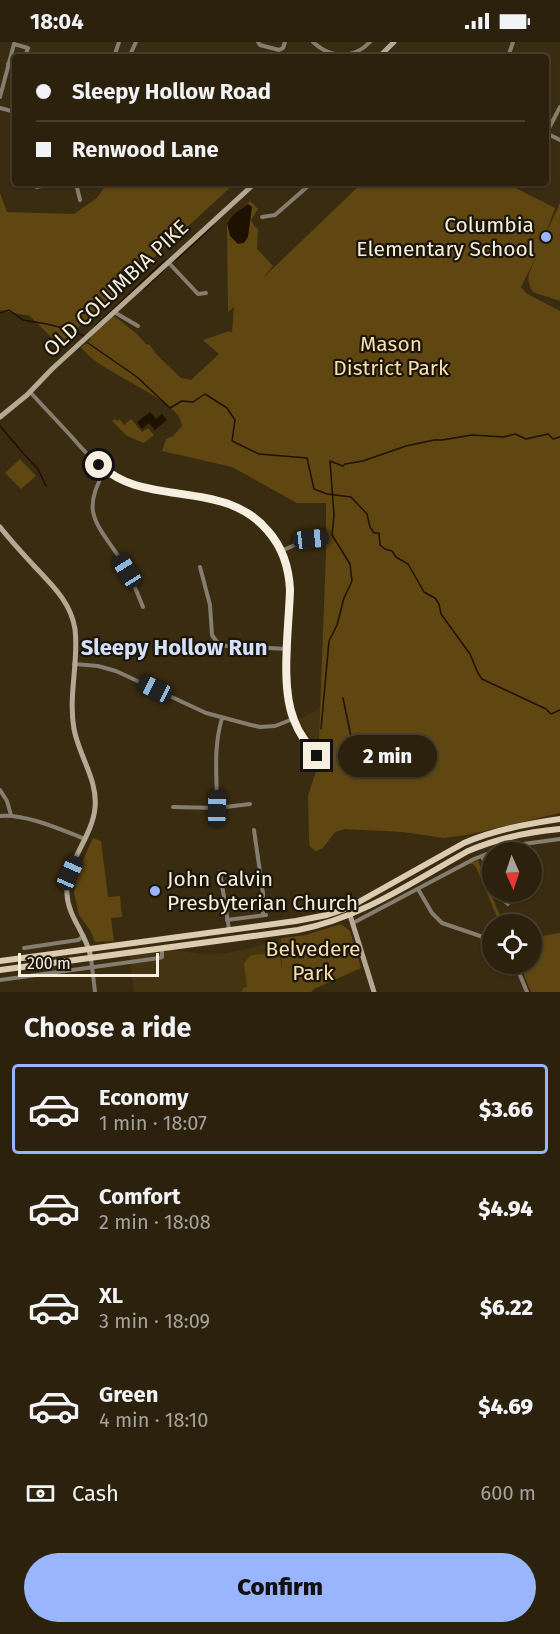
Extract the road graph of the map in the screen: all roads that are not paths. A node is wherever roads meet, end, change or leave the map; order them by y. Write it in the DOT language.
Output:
graph roads {
  1 [pos="258,42"];
  2 [pos="285,42"];
  3 [pos="313,42"];
  4 [pos="370,42"];
  5 [pos="394,42"];
  6 [pos="26,54"];
  7 [pos="332,54"];
  8 [pos="354,54"];
  9 [pos="382,54"];
  10 [pos="8,64"];
  11 [pos="12,65"];
  12 [pos="0,97"];
  13 [pos="560,106"];
  14 [pos="549,127"];
  15 [pos="77,186"];
  16 [pos="252,186"];
  17 [pos="308,186"];
  18 [pos="80,200"];
  19 [pos="262,217"];
  20 [pos="168,262"];
  21 [pos="206,293"];
  22 [pos="114,312"];
  23 [pos="138,326"];
  24 [pos="30,392"];
  25 [pos="0,417"];
  26 [pos="105,470"];
  27 [pos="1,531"];
  28 [pos="325,538"];
  29 [pos="281,551"];
  30 [pos="200,567"];
  31 [pos="143,607"];
  32 [pos="288,649"];
  33 [pos="74,664"];
  34 [pos="222,718"];
  35 [pos="293,719"];
  36 [pos="317,756"];
  37 [pos="0,790"];
  38 [pos="250,804"];
  39 [pos="173,807"];
  40 [pos="217,808"];
  41 [pos="11,815"];
  42 [pos="0,816"];
  43 [pos="560,819"];
  44 [pos="560,829"];
  45 [pos="254,830"];
  46 [pos="560,838"];
  47 [pos="85,839"];
  48 [pos="535,842"];
  49 [pos="482,856"];
  50 [pos="220,872"];
  51 [pos="418,889"];
  52 [pos="506,902"];
  53 [pos="508,904"];
  54 [pos="348,908"];
  55 [pos="350,915"];
  56 [pos="227,920"];
  57 [pos="352,923"];
  58 [pos="229,930"];
  59 [pos="84,936"];
  60 [pos="482,937"];
  61 [pos="24,948"];
  62 [pos="162,949"];
  63 [pos="89,950"];
  64 [pos="91,958"];
  65 [pos="0,962"];
  66 [pos="92,967"];
  67 [pos="0,970"];
  68 [pos="520,974"];
  69 [pos="0,980"];
  70 [pos="95,992"];
  71 [pos="374,992"];
  72 [pos="527,992"];
  1 -- 2 [label="street"];
  3 -- 7 [label="street"];
  4 -- 8 [label="street"];
  5 -- 9 [label="street"];
  6 -- 10 [label="street"];
  10 -- 11 [label="street"];
  10 -- 12 [label="street"];
  13 -- 14 [label="street"];
  15 -- 18 [label="street"];
  16 -- 20 [label="street, OLD COLUMBIA PIKE"];
  17 -- 19 [label="street"];
  20 -- 21 [label="street"];
  20 -- 22 [label="street, OLD COLUMBIA PIKE"];
  22 -- 23 [label="street"];
  22 -- 24 [label="street, OLD COLUMBIA PIKE"];
  24 -- 25 [label="street, OLD COLUMBIA PIKE"];
  24 -- 26 [label="street"];
  26 -- 29 [label="street"];
  26 -- 31 [label="street"];
  27 -- 33 [label="street"];
  28 -- 29 [label="street"];
  29 -- 32 [label="street"];
  30 -- 32 [label="street"];
  32 -- 35 [label="street"];
  33 -- 34 [label="street"];
  33 -- 47 [label="street"];
  34 -- 35 [label="street"];
  34 -- 40 [label="street"];
  35 -- 36 [label="street"];
  37 -- 41 [label="street"];
  38 -- 40 [label="street"];
  39 -- 40 [label="street"];
  41 -- 42 [label="street"];
  41 -- 47 [label="street"];
  43 -- 54 [label="main road"];
  44 -- 55 [label="main road"];
  45 -- 56 [label="street"];
  46 -- 48 [label="street"];
  47 -- 59 [label="street"];
  49 -- 51 [label="street"];
  50 -- 56 [label="street"];
  51 -- 57 [label="street"];
  51 -- 60 [label="street"];
  52 -- 53 [label="street"];
  54 -- 55 [label="main road"];
  54 -- 58 [label="main road"];
  55 -- 57 [label="street"];
  55 -- 62 [label="main road"];
  56 -- 58 [label="street"];
  57 -- 71 [label="street"];
  58 -- 63 [label="main road"];
  59 -- 61 [label="street"];
  59 -- 63 [label="street"];
  62 -- 64 [label="main road"];
  62 -- 66 [label="street"];
  63 -- 64 [label="street"];
  63 -- 65 [label="main road"];
  64 -- 66 [label="street"];
  64 -- 67 [label="main road"];
  66 -- 69 [label="street"];
  66 -- 70 [label="street"];
  68 -- 72 [label="street"];
}
